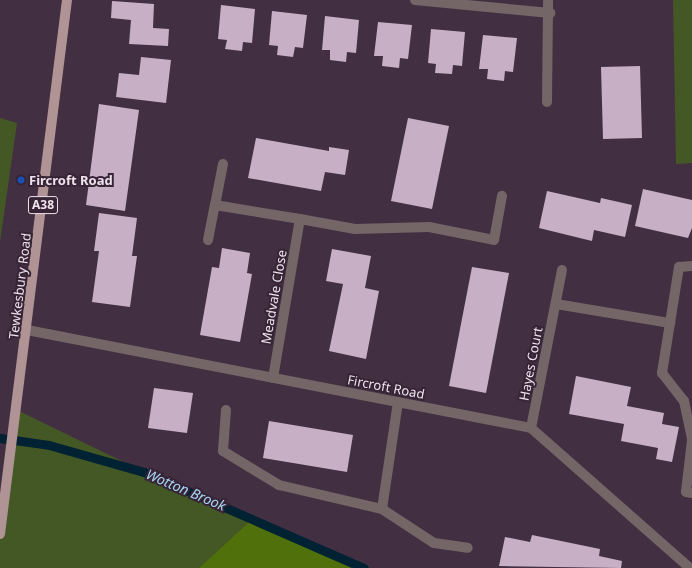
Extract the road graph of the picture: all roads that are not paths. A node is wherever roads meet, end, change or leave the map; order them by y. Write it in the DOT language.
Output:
graph roads {
  1 [pos="67,0"];
  2 [pos="415,0"];
  3 [pos="548,0"];
  4 [pos="550,13"];
  5 [pos="548,102"];
  6 [pos="223,164"];
  7 [pos="502,196"];
  8 [pos="215,205"];
  9 [pos="300,219"];
  10 [pos="208,240"];
  11 [pos="692,266"];
  12 [pos="562,270"];
  13 [pos="556,304"];
  14 [pos="670,323"];
  15 [pos="27,330"];
  16 [pos="273,378"];
  17 [pos="398,402"];
  18 [pos="226,410"];
  19 [pos="531,428"];
  20 [pos="692,439"];
  21 [pos="692,493"];
  22 [pos="382,509"];
  23 [pos="0,529"];
  24 [pos="468,548"];
  25 [pos="690,568"];
  1 -- 15 [label="main road, Tewkesbury Road / A38"];
  2 -- 4 [label="street"];
  3 -- 4 [label="street"];
  4 -- 5 [label="street"];
  6 -- 8 [label="street"];
  7 -- 9 [label="street"];
  8 -- 9 [label="street"];
  8 -- 10 [label="street"];
  9 -- 16 [label="street, Meadvale Close"];
  11 -- 14 [label="street"];
  12 -- 13 [label="street, Hayes Court"];
  13 -- 14 [label="street"];
  13 -- 19 [label="street, Hayes Court"];
  14 -- 20 [label="street"];
  15 -- 16 [label="street, Fircroft Road"];
  15 -- 23 [label="main road, Tewkesbury Road / A38"];
  16 -- 17 [label="street, Fircroft Road"];
  17 -- 19 [label="street, Fircroft Road"];
  17 -- 22 [label="street"];
  18 -- 22 [label="street"];
  19 -- 25 [label="street"];
  20 -- 21 [label="street"];
  22 -- 24 [label="street"];
}
